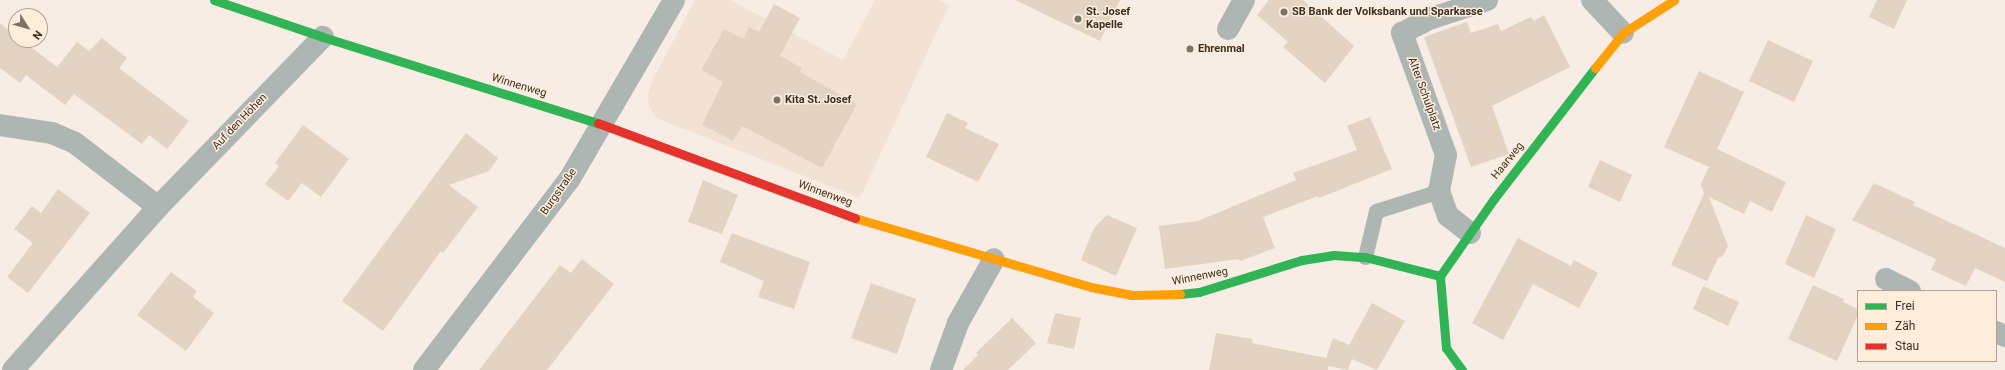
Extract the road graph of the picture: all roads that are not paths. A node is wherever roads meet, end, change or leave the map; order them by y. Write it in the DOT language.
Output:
graph roads {
  1 [pos="214,0"];
  2 [pos="674,0"];
  3 [pos="1244,0"];
  4 [pos="1488,0"];
  5 [pos="1592,0"];
  6 [pos="1674,0"];
  7 [pos="1228,29"];
  8 [pos="1623,33"];
  9 [pos="323,37"];
  10 [pos="602,124"];
  11 [pos="0,125"];
  12 [pos="1439,191"];
  13 [pos="158,207"];
  14 [pos="1470,232"];
  15 [pos="1365,257"];
  16 [pos="994,259"];
  17 [pos="1440,276"];
  18 [pos="1886,279"];
  19 [pos="1908,290"];
  20 [pos="13,370"];
  21 [pos="424,370"];
  22 [pos="941,370"];
  23 [pos="1462,370"];
  1 -- 9 [label="street, Winnenweg"];
  2 -- 10 [label="street, Burgstraße"];
  3 -- 7 [label="street"];
  4 -- 12 [label="street, Alter Schulplatz"];
  5 -- 8 [label="street"];
  6 -- 8 [label="street, Haarweg"];
  8 -- 14 [label="street, Haarweg"];
  9 -- 10 [label="street, Winnenweg"];
  9 -- 13 [label="street, Auf den Höhen"];
  10 -- 16 [label="street, Winnenweg"];
  10 -- 21 [label="street, Burgstraße"];
  11 -- 13 [label="street"];
  12 -- 14 [label="street"];
  12 -- 15 [label="lane"];
  13 -- 20 [label="street, Auf den Höhen"];
  14 -- 17 [label="street, Haarweg"];
  15 -- 16 [label="street, Winnenweg"];
  15 -- 17 [label="street, Winnenweg"];
  16 -- 22 [label="street"];
  17 -- 23 [label="street"];
  18 -- 19 [label="street"];
}
